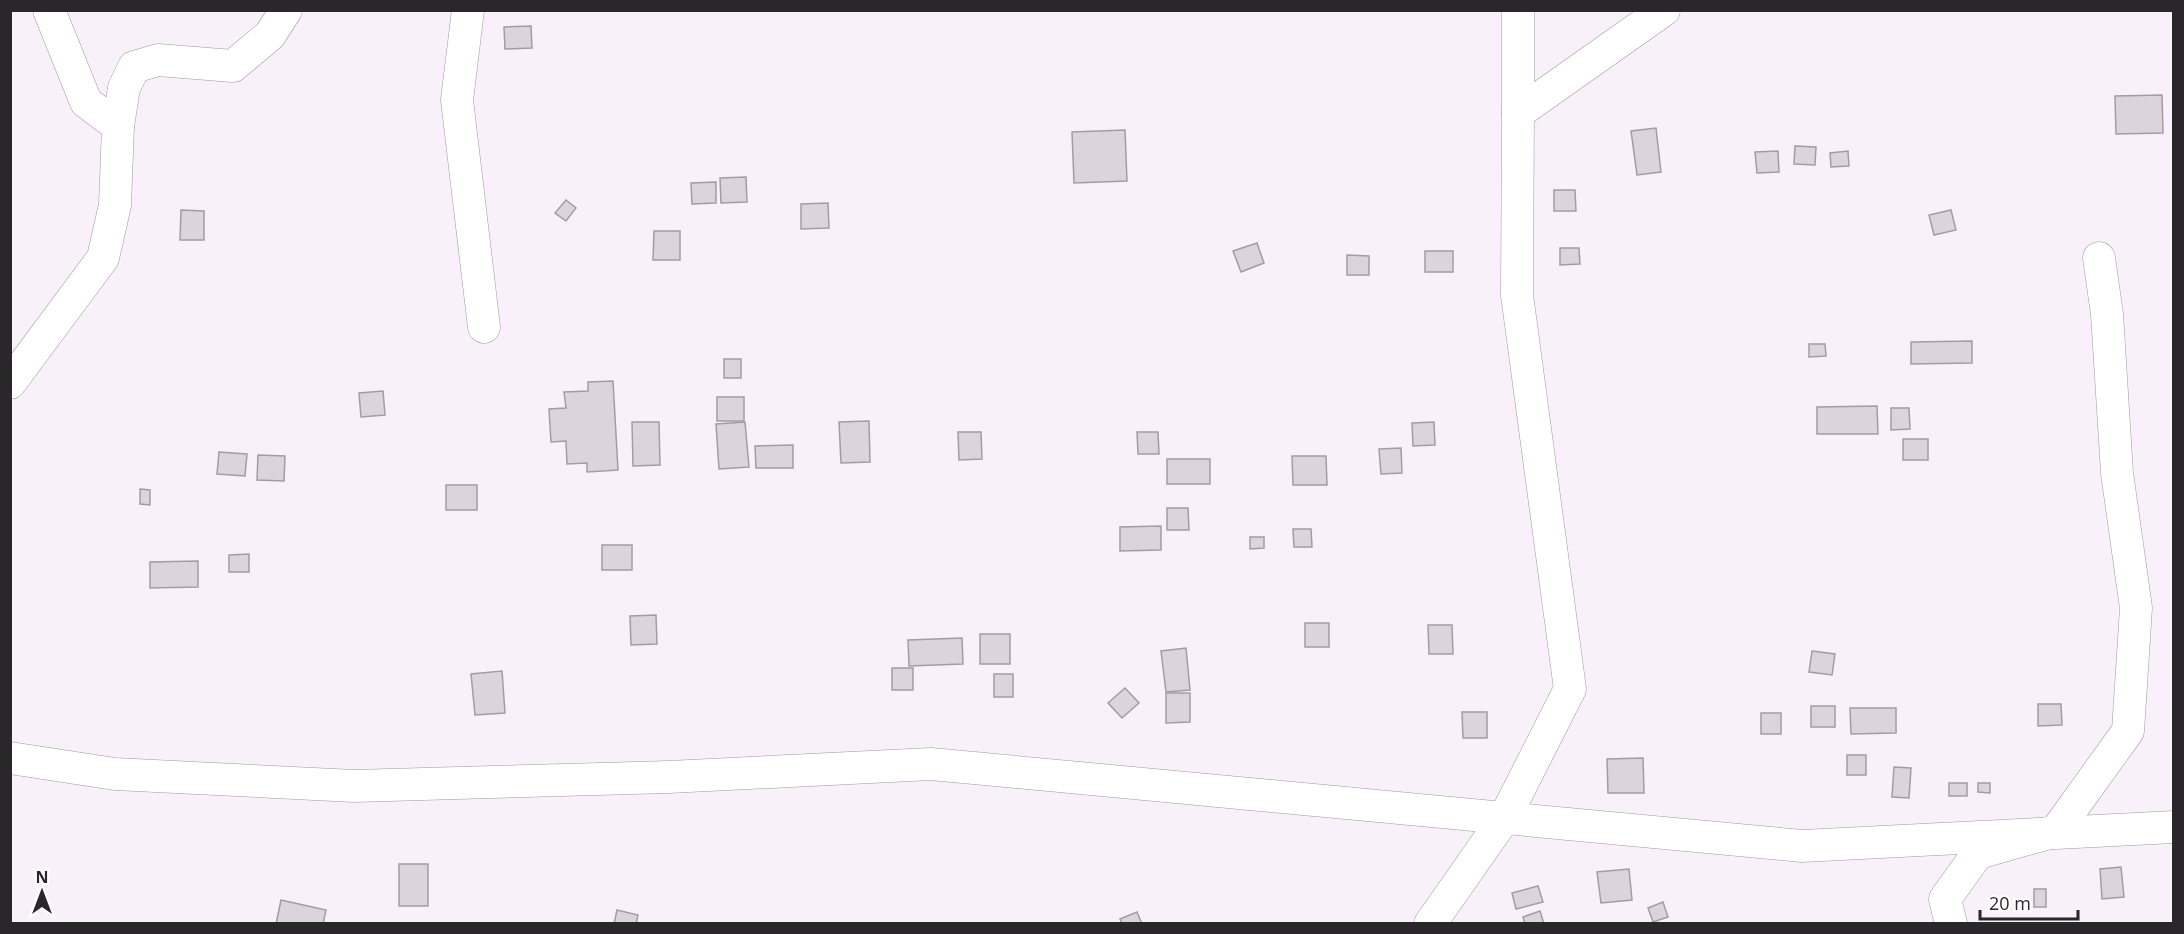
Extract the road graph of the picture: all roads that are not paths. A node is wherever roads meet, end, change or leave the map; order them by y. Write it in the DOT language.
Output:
graph roads {
  1 [pos="49,10"];
  2 [pos="286,10"];
  3 [pos="468,10"];
  4 [pos="1518,10"];
  5 [pos="1664,10"];
  6 [pos="1518,113"];
  7 [pos="118,126"];
  8 [pos="2099,258"];
  9 [pos="484,327"];
  10 [pos="10,383"];
  11 [pos="10,758"];
  12 [pos="1506,817"];
  13 [pos="2174,827"];
  14 [pos="2056,831"];
  15 [pos="1430,924"];
  16 [pos="1951,924"];
  1 -- 7 [label="street"];
  2 -- 7 [label="street"];
  3 -- 9 [label="street"];
  4 -- 6 [label="street"];
  5 -- 6 [label="street"];
  6 -- 12 [label="street"];
  7 -- 10 [label="street"];
  8 -- 14 [label="street"];
  11 -- 12 [label="street"];
  12 -- 14 [label="street"];
  12 -- 15 [label="street"];
  13 -- 14 [label="street"];
  14 -- 16 [label="street"];
}
